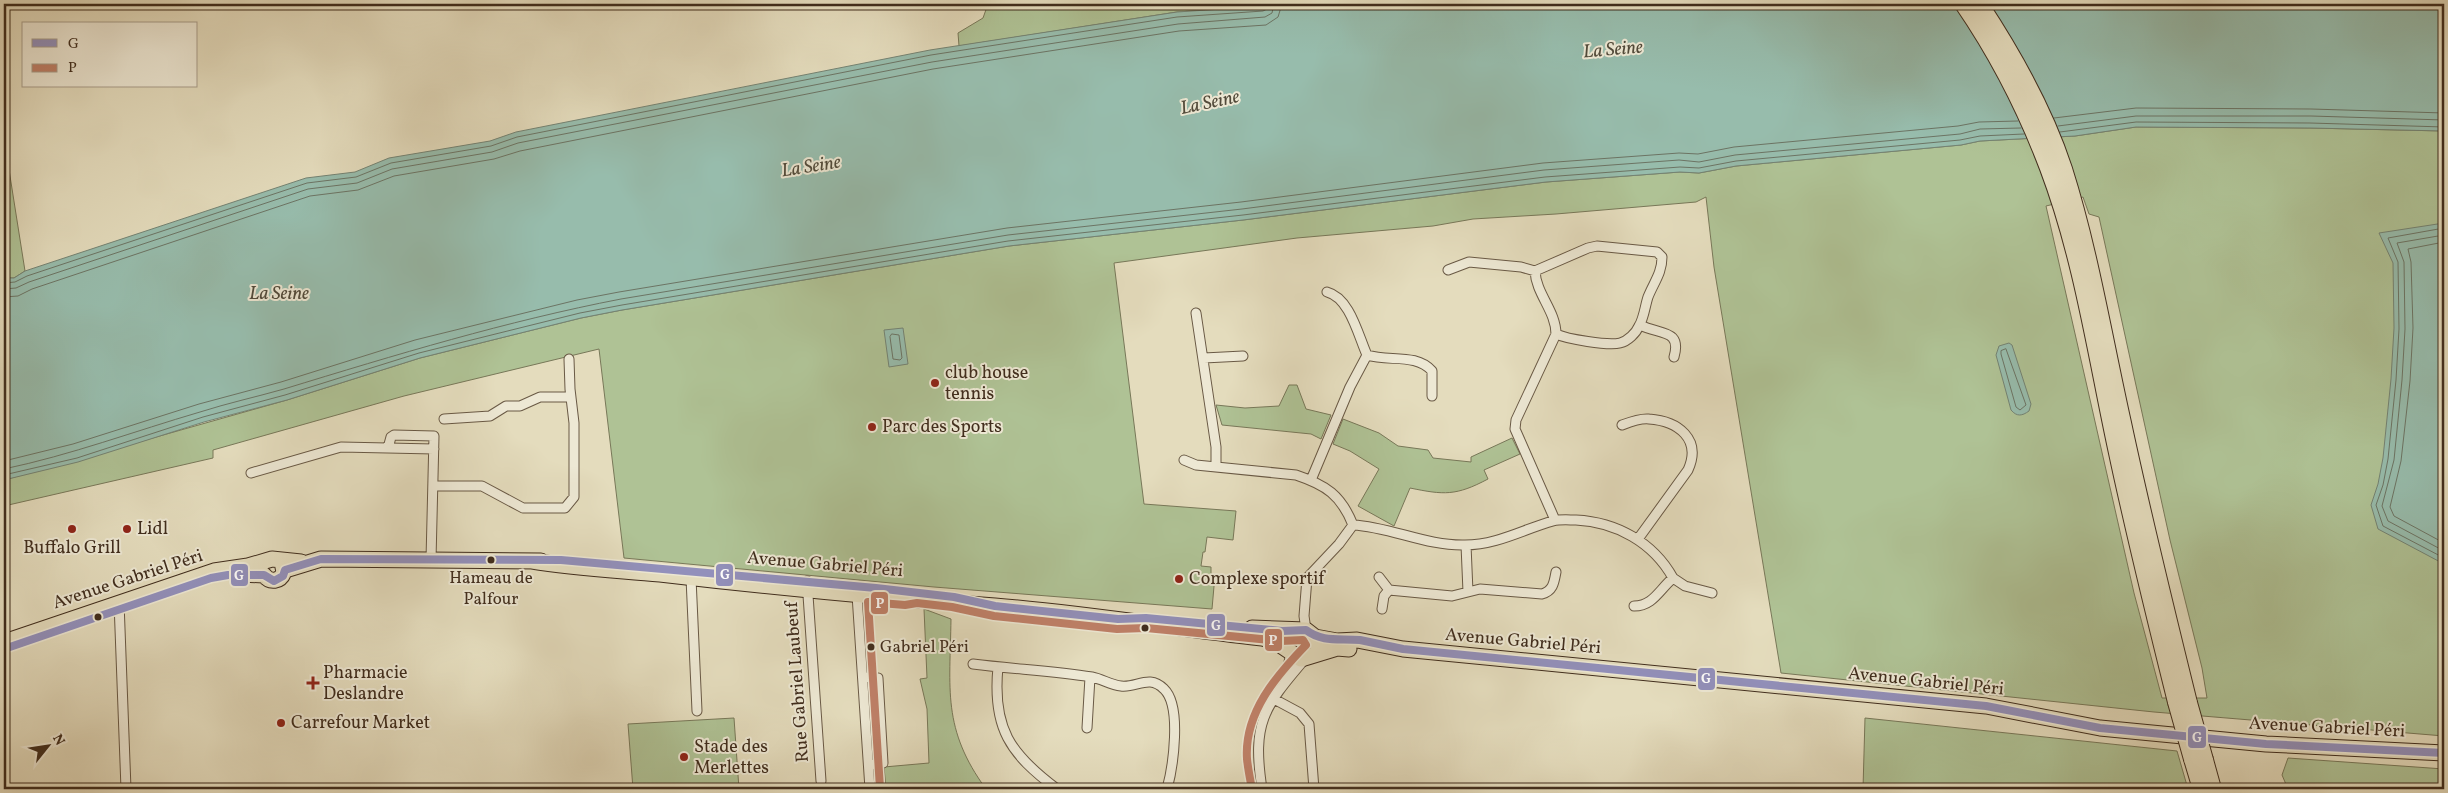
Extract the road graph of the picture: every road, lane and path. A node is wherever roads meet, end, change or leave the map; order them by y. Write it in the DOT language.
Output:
graph roads {
  1 [pos="1963,4"];
  2 [pos="1980,4"];
  3 [pos="2066,201"];
  4 [pos="1448,270"];
  5 [pos="1535,271"];
  6 [pos="1327,292"];
  7 [pos="1196,314"];
  8 [pos="1640,325"];
  9 [pos="1556,334"];
  10 [pos="1368,355"];
  11 [pos="1243,356"];
  12 [pos="1674,357"];
  13 [pos="1204,358"];
  14 [pos="570,359"];
  15 [pos="1432,396"];
  16 [pos="571,397"];
  17 [pos="444,419"];
  18 [pos="1622,425"];
  19 [pos="388,448"];
  20 [pos="434,449"];
  21 [pos="1184,460"];
  22 [pos="1216,466"];
  23 [pos="251,473"];
  24 [pos="1311,480"];
  25 [pos="434,486"];
  26 [pos="1555,520"];
  27 [pos="1353,525"];
  28 [pos="1638,539"];
  29 [pos="1466,545"];
  30 [pos="430,560"];
  31 [pos="532,561"];
  32 [pos="1556,572"];
  33 [pos="1379,577"];
  34 [pos="691,578"];
  35 [pos="1673,578"];
  36 [pos="809,588"];
  37 [pos="1389,590"];
  38 [pos="857,591"];
  39 [pos="1468,592"];
  40 [pos="1712,593"];
  41 [pos="119,606"];
  42 [pos="995,606"];
  43 [pos="1634,606"];
  44 [pos="1382,609"];
  45 [pos="1118,619"];
  46 [pos="1306,633"];
  47 [pos="4,642"];
  48 [pos="4,649"];
  49 [pos="1403,649"];
  50 [pos="1300,654"];
  51 [pos="973,664"];
  52 [pos="998,668"];
  53 [pos="863,677"];
  54 [pos="1090,677"];
  55 [pos="1285,681"];
  56 [pos="1276,701"];
  57 [pos="697,710"];
  58 [pos="1087,728"];
  59 [pos="2444,753"];
  60 [pos="2198,760"];
  61 [pos="869,764"];
  62 [pos="821,781"];
  63 [pos="126,789"];
  64 [pos="870,789"];
  65 [pos="1057,789"];
  66 [pos="1167,789"];
  67 [pos="1262,789"];
  68 [pos="1314,789"];
  69 [pos="2201,789"];
  70 [pos="2213,789"];
  1 -- 3 [label="highway"];
  2 -- 3 [label="highway"];
  3 -- 60 [label="highway, bridge"];
  4 -- 5 [label="street"];
  5 -- 8 [label="street"];
  5 -- 9 [label="street"];
  6 -- 10 [label="street"];
  7 -- 13 [label="street"];
  8 -- 9 [label="street"];
  8 -- 12 [label="street"];
  9 -- 26 [label="street"];
  10 -- 15 [label="street"];
  10 -- 24 [label="street"];
  11 -- 13 [label="street"];
  13 -- 22 [label="street"];
  14 -- 16 [label="street"];
  16 -- 17 [label="street"];
  16 -- 25 [label="street"];
  18 -- 28 [label="street"];
  19 -- 20 [label="street"];
  19 -- 20 [label="street"];
  19 -- 23 [label="street"];
  20 -- 25 [label="street"];
  21 -- 22 [label="street"];
  22 -- 24 [label="street"];
  24 -- 27 [label="street"];
  25 -- 30 [label="street"];
  26 -- 28 [label="street"];
  26 -- 29 [label="street"];
  27 -- 29 [label="street"];
  27 -- 46 [label="street"];
  28 -- 35 [label="street"];
  29 -- 39 [label="street"];
  30 -- 31 [label="main road, Avenue Gabriel Péri"];
  30 -- 41 [label="main road, Avenue Gabriel Péri"];
  31 -- 34 [label="main road, Avenue Gabriel Péri"];
  31 -- 36 [label="main road, Avenue Gabriel Péri"];
  32 -- 39 [label="street"];
  33 -- 37 [label="street"];
  34 -- 36 [label="main road, Avenue Gabriel Péri"];
  34 -- 57 [label="street"];
  35 -- 40 [label="street"];
  35 -- 43 [label="street"];
  36 -- 38 [label="main road, Avenue Gabriel Péri"];
  36 -- 62 [label="street, Rue Gabriel Laubeuf"];
  37 -- 39 [label="street"];
  37 -- 44 [label="street"];
  38 -- 42 [label="main road, Avenue Gabriel Péri"];
  38 -- 42 [label="main road, Avenue Gabriel Péri"];
  38 -- 53 [label="street"];
  41 -- 47 [label="main road, Avenue Gabriel Péri"];
  41 -- 48 [label="main road, Avenue Gabriel Péri"];
  41 -- 63 [label="street"];
  42 -- 45 [label="main road, Avenue Gabriel Péri"];
  45 -- 46 [label="main road, Avenue Gabriel Péri"];
  45 -- 50 [label="main road, Avenue Gabriel Péri"];
  46 -- 49 [label="main road, Avenue Gabriel Péri"];
  46 -- 50 [label="main road"];
  46 -- 50 [label="main road"];
  49 -- 50 [label="main road, Avenue Gabriel Péri"];
  49 -- 59 [label="main road, Avenue Gabriel Péri"];
  50 -- 55 [label="street"];
  50 -- 55 [label="street"];
  51 -- 52 [label="street"];
  52 -- 54 [label="street"];
  52 -- 65 [label="street"];
  53 -- 61 [label="street"];
  53 -- 61 [label="street"];
  54 -- 58 [label="street"];
  54 -- 66 [label="street"];
  55 -- 56 [label="street"];
  56 -- 67 [label="street"];
  56 -- 68 [label="street"];
  60 -- 69 [label="highway"];
  60 -- 70 [label="highway"];
  61 -- 64 [label="street"];
}
